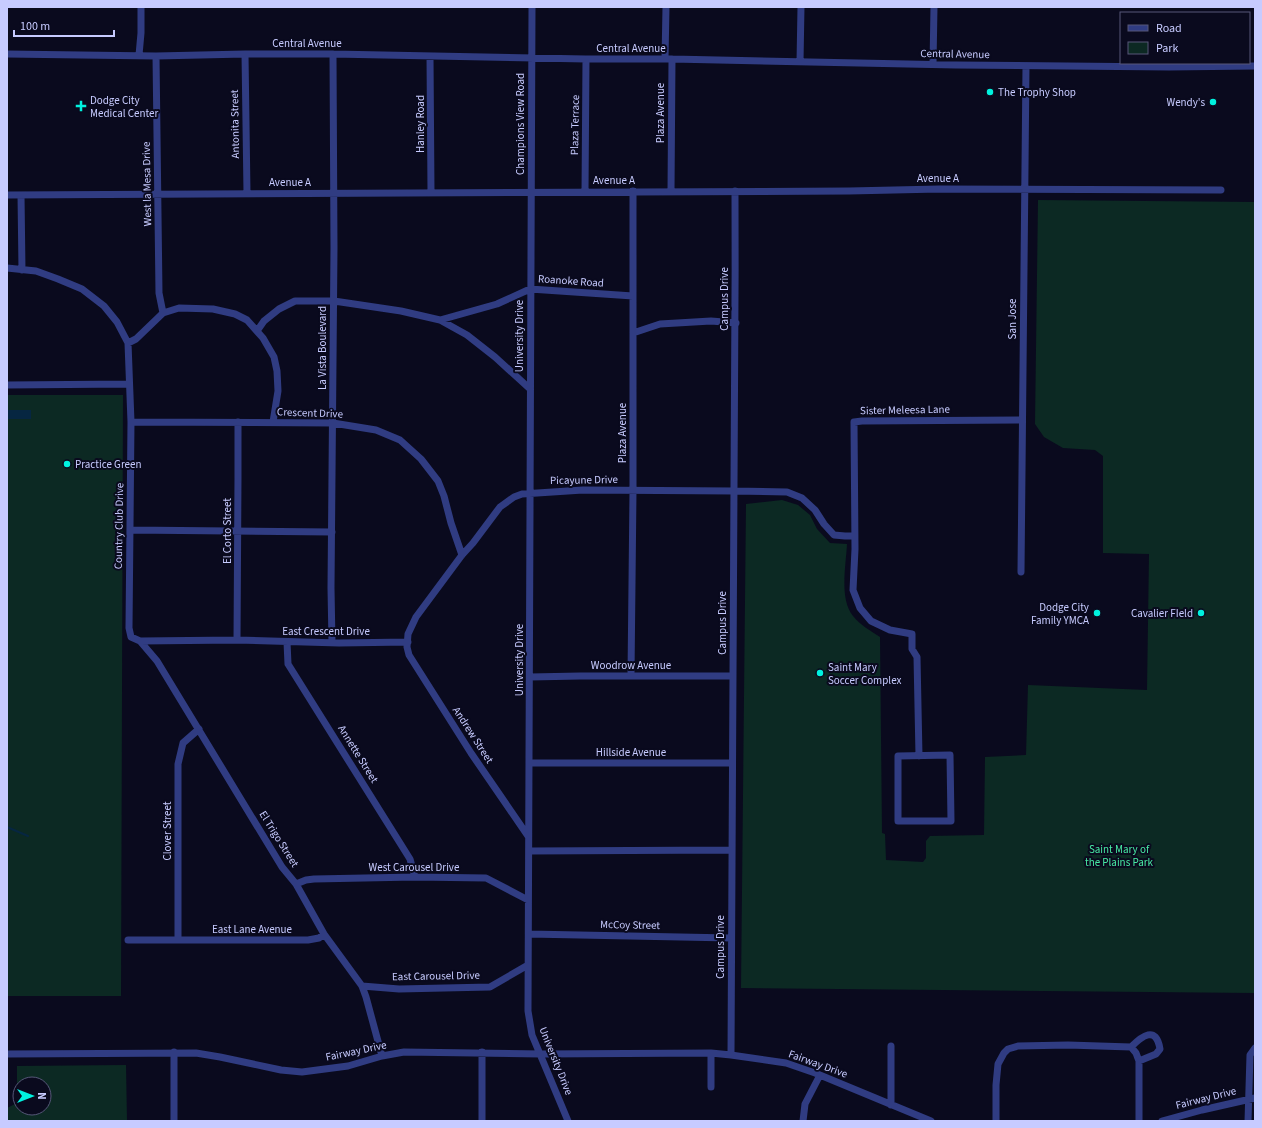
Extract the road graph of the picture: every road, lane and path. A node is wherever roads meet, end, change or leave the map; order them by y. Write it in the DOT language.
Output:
graph roads {
  1 [pos="141,7"];
  2 [pos="532,7"];
  3 [pos="666,7"];
  4 [pos="801,7"];
  5 [pos="934,7"];
  6 [pos="7,54"];
  7 [pos="245,54"];
  8 [pos="333,54"];
  9 [pos="139,55"];
  10 [pos="156,56"];
  11 [pos="430,56"];
  12 [pos="532,57"];
  13 [pos="586,59"];
  14 [pos="668,59"];
  15 [pos="800,62"];
  16 [pos="933,64"];
  17 [pos="1026,66"];
  18 [pos="1255,66"];
  19 [pos="1024,190"];
  20 [pos="1221,190"];
  21 [pos="633,191"];
  22 [pos="671,191"];
  23 [pos="735,191"];
  24 [pos="431,192"];
  25 [pos="531,192"];
  26 [pos="585,192"];
  27 [pos="247,193"];
  28 [pos="334,193"];
  29 [pos="158,194"];
  30 [pos="7,195"];
  31 [pos="21,195"];
  32 [pos="7,268"];
  33 [pos="22,270"];
  34 [pos="530,289"];
  35 [pos="633,296"];
  36 [pos="334,301"];
  37 [pos="163,313"];
  38 [pos="440,320"];
  39 [pos="736,323"];
  40 [pos="257,331"];
  41 [pos="633,333"];
  42 [pos="128,344"];
  43 [pos="129,384"];
  44 [pos="7,385"];
  45 [pos="530,388"];
  46 [pos="1022,420"];
  47 [pos="131,422"];
  48 [pos="238,422"];
  49 [pos="273,422"];
  50 [pos="333,423"];
  51 [pos="633,491"];
  52 [pos="734,491"];
  53 [pos="530,492"];
  54 [pos="130,530"];
  55 [pos="238,531"];
  56 [pos="332,532"];
  57 [pos="854,536"];
  58 [pos="462,555"];
  59 [pos="1021,572"];
  60 [pos="237,640"];
  61 [pos="140,641"];
  62 [pos="287,642"];
  63 [pos="408,642"];
  64 [pos="332,643"];
  65 [pos="631,676"];
  66 [pos="732,676"];
  67 [pos="530,677"];
  68 [pos="199,729"];
  69 [pos="918,756"];
  70 [pos="529,762"];
  71 [pos="732,763"];
  72 [pos="528,836"];
  73 [pos="731,850"];
  74 [pos="529,851"];
  75 [pos="415,877"];
  76 [pos="296,884"];
  77 [pos="528,900"];
  78 [pos="324,934"];
  79 [pos="529,934"];
  80 [pos="731,938"];
  81 [pos="128,940"];
  82 [pos="178,940"];
  83 [pos="528,964"];
  84 [pos="362,986"];
  85 [pos="891,1046"];
  86 [pos="1130,1047"];
  87 [pos="1255,1048"];
  88 [pos="174,1052"];
  89 [pos="482,1052"];
  90 [pos="711,1053"];
  91 [pos="7,1054"];
  92 [pos="541,1054"];
  93 [pos="731,1055"];
  94 [pos="382,1056"];
  95 [pos="1139,1061"];
  96 [pos="820,1075"];
  97 [pos="711,1087"];
  98 [pos="1252,1098"];
  99 [pos="891,1105"];
  100 [pos="174,1121"];
  101 [pos="482,1121"];
  102 [pos="568,1121"];
  103 [pos="803,1121"];
  104 [pos="931,1121"];
  105 [pos="996,1121"];
  106 [pos="1139,1121"];
  107 [pos="1162,1121"];
  108 [pos="1248,1121"];
  1 -- 9 [label="street"];
  2 -- 12 [label="street, Champions View Road"];
  3 -- 14 [label="street, Plaza Avenue"];
  4 -- 15 [label="street"];
  5 -- 16 [label="street"];
  6 -- 9 [label="street, Central Avenue"];
  7 -- 8 [label="street, Central Avenue"];
  7 -- 10 [label="street, Central Avenue"];
  7 -- 27 [label="street, Antonita Street"];
  8 -- 11 [label="street, Central Avenue"];
  8 -- 28 [label="street, La Vista Boulevard"];
  9 -- 10 [label="street, Central Avenue"];
  10 -- 29 [label="street, West la Mesa Drive"];
  11 -- 12 [label="street, Central Avenue"];
  11 -- 24 [label="street, Hanley Road"];
  12 -- 13 [label="street, Central Avenue"];
  12 -- 25 [label="street, Champions View Road"];
  13 -- 14 [label="street, Central Avenue"];
  13 -- 26 [label="street, Plaza Terrace"];
  14 -- 15 [label="street, Central Avenue"];
  14 -- 22 [label="street, Plaza Avenue"];
  15 -- 16 [label="street, Central Avenue"];
  16 -- 17 [label="street, Central Avenue"];
  17 -- 18 [label="street, Central Avenue"];
  17 -- 19 [label="street, San Jose"];
  19 -- 20 [label="street, Avenue A"];
  19 -- 23 [label="street, Avenue A"];
  19 -- 46 [label="street, San Jose"];
  21 -- 22 [label="street, Avenue A"];
  21 -- 26 [label="street, Avenue A"];
  21 -- 35 [label="street, Plaza Avenue"];
  22 -- 23 [label="street, Avenue A"];
  23 -- 39 [label="street, Campus Drive"];
  24 -- 25 [label="street, Avenue A"];
  24 -- 28 [label="street, Avenue A"];
  25 -- 26 [label="street, Avenue A"];
  25 -- 34 [label="street, University Drive"];
  27 -- 28 [label="street, Avenue A"];
  27 -- 29 [label="street, Avenue A"];
  28 -- 36 [label="street, La Vista Boulevard"];
  29 -- 31 [label="street, Avenue A"];
  29 -- 37 [label="street, West la Mesa Drive"];
  30 -- 31 [label="street, Avenue A"];
  31 -- 33 [label="street"];
  32 -- 33 [label="street"];
  33 -- 42 [label="street"];
  34 -- 35 [label="street, Roanoke Road"];
  34 -- 38 [label="street, Roanoke Road"];
  34 -- 45 [label="street, University Drive"];
  35 -- 41 [label="street, Plaza Avenue"];
  36 -- 38 [label="street, Roanoke Road"];
  36 -- 40 [label="street, Roanoke Road"];
  36 -- 50 [label="street, La Vista Boulevard"];
  37 -- 40 [label="street"];
  37 -- 42 [label="street"];
  38 -- 45 [label="street, Roanoke Road"];
  39 -- 41 [label="street"];
  39 -- 52 [label="street, Campus Drive"];
  40 -- 49 [label="street"];
  41 -- 51 [label="street, Plaza Avenue"];
  42 -- 43 [label="street, Country Club Drive"];
  43 -- 44 [label="street"];
  43 -- 47 [label="street, Country Club Drive"];
  45 -- 53 [label="street, University Drive"];
  46 -- 57 [label="street, Sister Meleesa Lane"];
  46 -- 59 [label="street, San Jose"];
  47 -- 48 [label="street, Crescent Drive"];
  47 -- 54 [label="street, Country Club Drive"];
  48 -- 49 [label="street, Crescent Drive"];
  48 -- 55 [label="street, El Corto Street"];
  49 -- 50 [label="street, Crescent Drive"];
  50 -- 56 [label="street, La Vista Boulevard"];
  50 -- 58 [label="street, Crescent Drive"];
  51 -- 52 [label="street, Picayune Drive"];
  51 -- 53 [label="street, Picayune Drive"];
  51 -- 65 [label="street, Plaza Avenue"];
  52 -- 57 [label="street"];
  52 -- 66 [label="street, Campus Drive"];
  53 -- 58 [label="street, Picayune Drive"];
  53 -- 67 [label="street, University Drive"];
  54 -- 55 [label="street"];
  54 -- 61 [label="street, Country Club Drive"];
  55 -- 56 [label="street"];
  55 -- 60 [label="street, El Corto Street"];
  56 -- 64 [label="street, La Vista Boulevard"];
  57 -- 69 [label="street, Sister Meleesa Lane"];
  58 -- 63 [label="street"];
  60 -- 61 [label="street, East Crescent Drive"];
  60 -- 62 [label="street, East Crescent Drive"];
  61 -- 68 [label="street, El Trigo Street"];
  62 -- 64 [label="street, East Crescent Drive"];
  62 -- 75 [label="street, Annette Street"];
  63 -- 64 [label="street, East Crescent Drive"];
  63 -- 72 [label="street, Andrew Street"];
  65 -- 66 [label="street, Woodrow Avenue"];
  65 -- 67 [label="street, Woodrow Avenue"];
  66 -- 71 [label="street, Campus Drive"];
  67 -- 70 [label="street, University Drive"];
  68 -- 76 [label="street, El Trigo Street"];
  68 -- 82 [label="street, Clover Street"];
  69 -- 69 [label="street"];
  70 -- 71 [label="street, Hillside Avenue"];
  70 -- 72 [label="street, University Drive"];
  71 -- 73 [label="street, Campus Drive"];
  72 -- 74 [label="street, University Drive"];
  73 -- 74 [label="street"];
  73 -- 80 [label="street, Campus Drive"];
  74 -- 77 [label="street, University Drive"];
  75 -- 76 [label="street, West Carousel Drive"];
  75 -- 77 [label="street, West Carousel Drive"];
  76 -- 78 [label="street, El Trigo Street"];
  77 -- 79 [label="street, University Drive"];
  78 -- 82 [label="street, East Lane Avenue"];
  78 -- 84 [label="street, El Trigo Street"];
  79 -- 80 [label="street, McCoy Street"];
  79 -- 83 [label="street, University Drive"];
  80 -- 93 [label="street, Campus Drive"];
  81 -- 82 [label="street, East Lane Avenue"];
  83 -- 84 [label="street, East Carousel Drive"];
  83 -- 92 [label="street, University Drive"];
  84 -- 94 [label="street, El Trigo Street"];
  85 -- 99 [label="street"];
  86 -- 95 [label="street"];
  86 -- 95 [label="street"];
  86 -- 105 [label="street"];
  87 -- 98 [label="street"];
  88 -- 91 [label="street, Fairway Drive"];
  88 -- 94 [label="street, Fairway Drive"];
  88 -- 100 [label="street"];
  89 -- 92 [label="street, Fairway Drive"];
  89 -- 94 [label="street, Fairway Drive"];
  89 -- 101 [label="street"];
  90 -- 92 [label="street, Fairway Drive"];
  90 -- 93 [label="street, Fairway Drive"];
  90 -- 97 [label="street"];
  92 -- 102 [label="street, University Drive"];
  93 -- 96 [label="street, Fairway Drive"];
  95 -- 106 [label="street"];
  96 -- 99 [label="street, Fairway Drive"];
  96 -- 103 [label="street"];
  98 -- 107 [label="street, Fairway Drive"];
  98 -- 108 [label="street"];
  99 -- 104 [label="street, Fairway Drive"];
}
